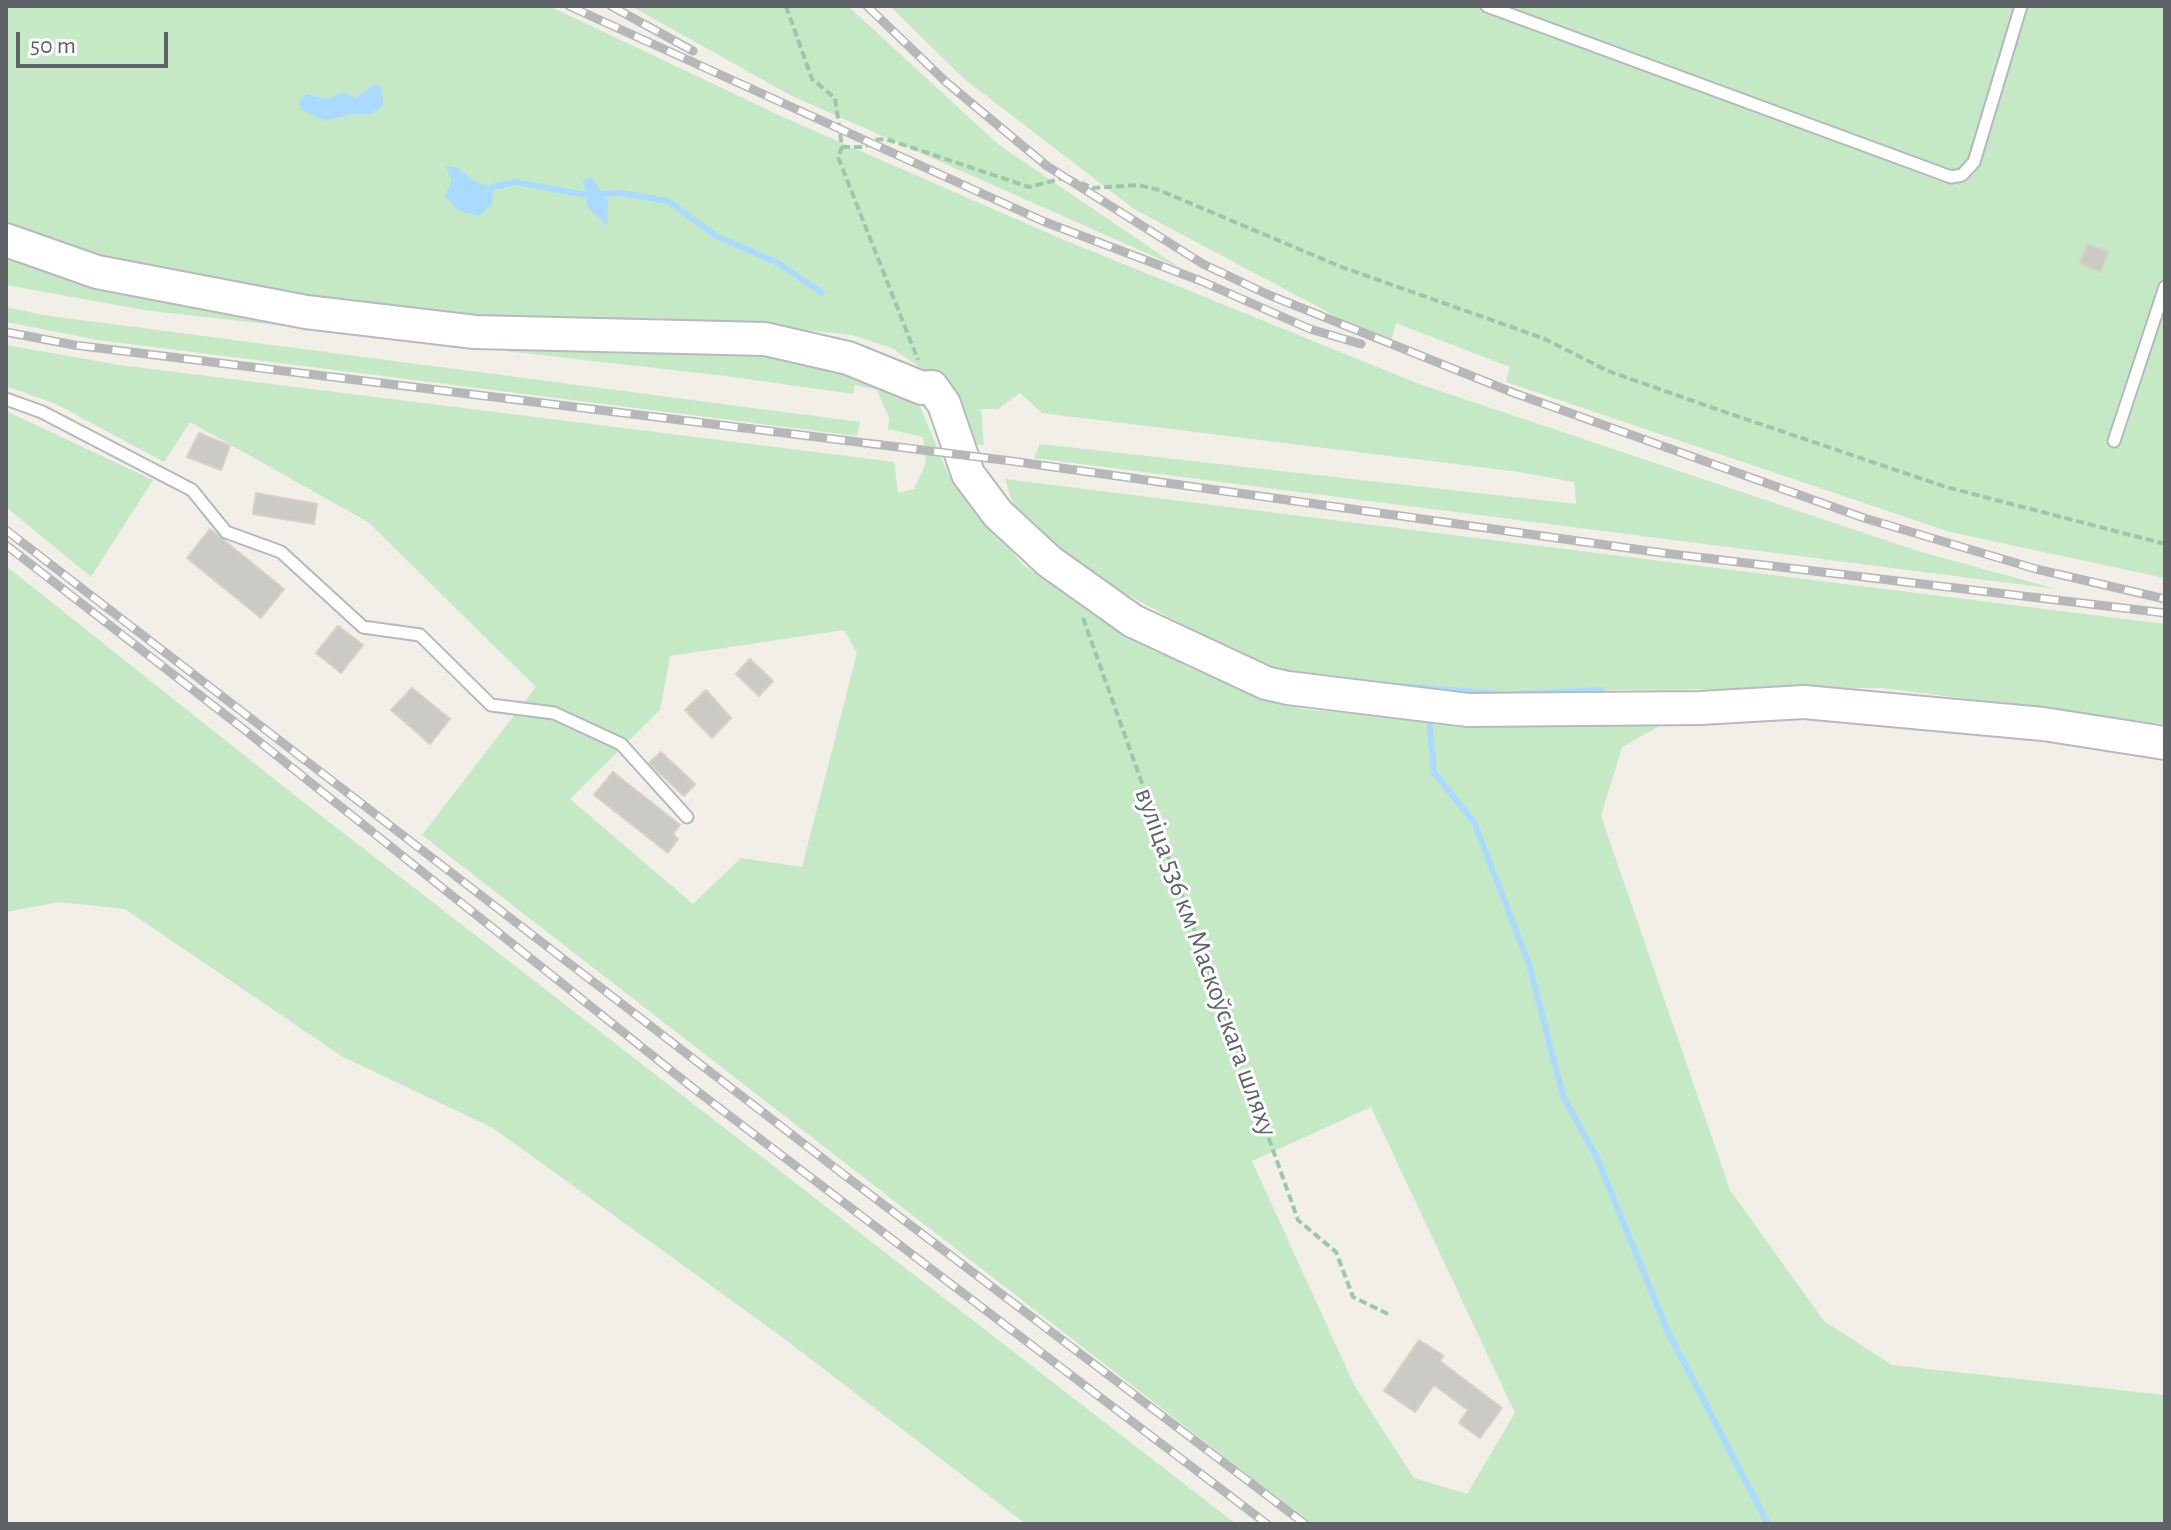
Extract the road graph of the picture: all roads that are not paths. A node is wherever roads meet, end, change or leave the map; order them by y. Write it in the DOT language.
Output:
graph roads {
  1 [pos="1487,6"];
  2 [pos="2021,6"];
  3 [pos="6,240"];
  4 [pos="2165,287"];
  5 [pos="6,399"];
  6 [pos="2114,441"];
  7 [pos="2165,743"];
  8 [pos="687,817"];
  1 -- 2 [label="lane"];
  3 -- 7 [label="street"];
  4 -- 6 [label="lane"];
  5 -- 8 [label="lane"];
}
